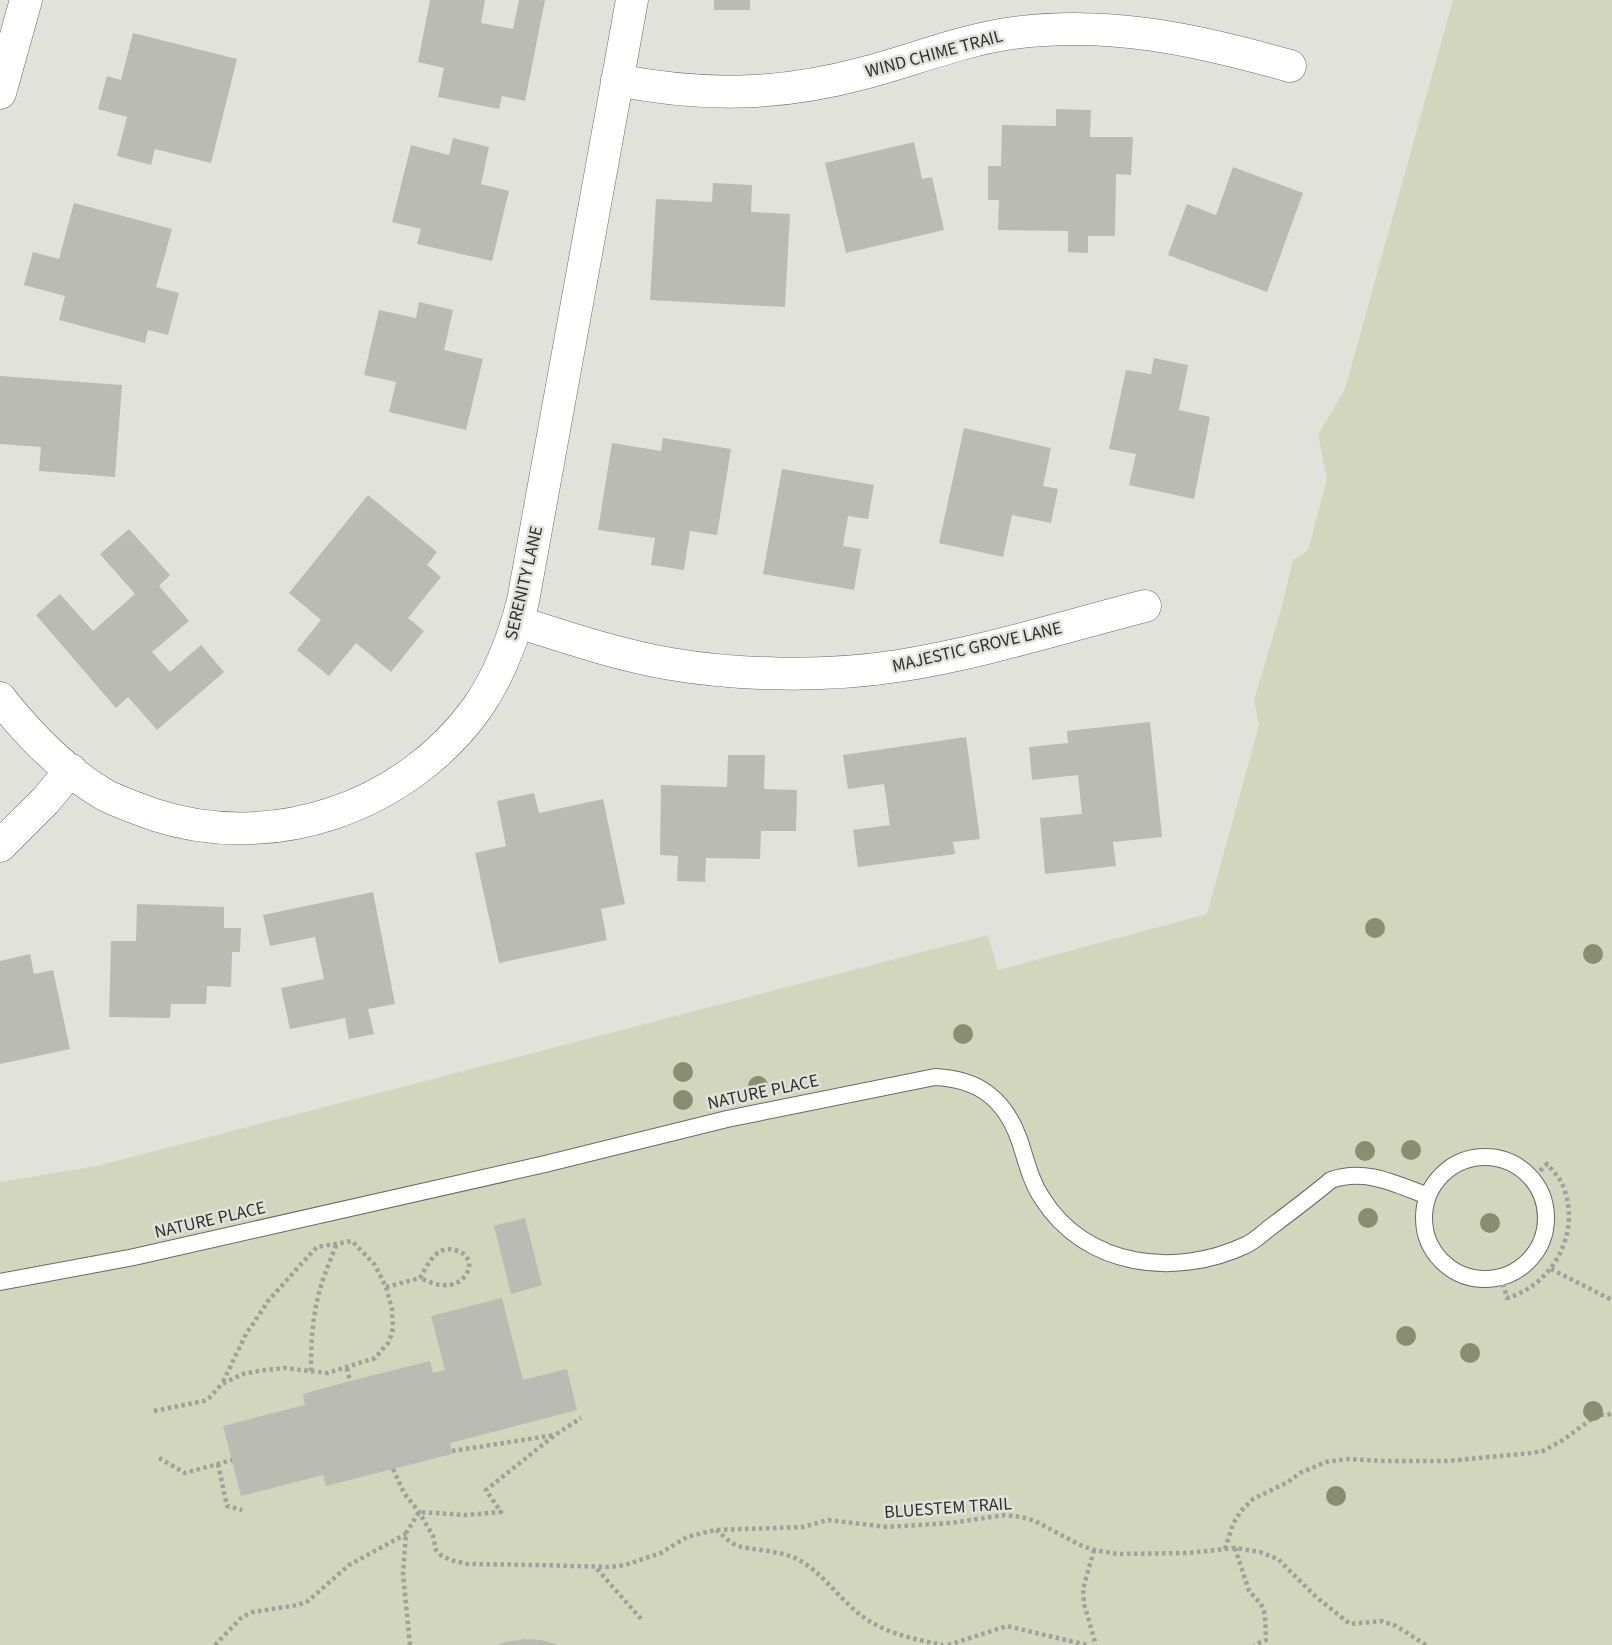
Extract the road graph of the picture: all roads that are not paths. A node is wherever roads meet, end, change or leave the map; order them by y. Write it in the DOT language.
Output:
graph roads {
  1 [pos="26,0"];
  2 [pos="632,0"];
  3 [pos="1290,66"];
  4 [pos="617,80"];
  5 [pos="0,93"];
  6 [pos="1145,606"];
  7 [pos="518,622"];
  8 [pos="0,698"];
  9 [pos="71,770"];
  10 [pos="0,846"];
  11 [pos="1428,1196"];
  12 [pos="0,1282"];
  1 -- 5 [label="street"];
  2 -- 4 [label="street, SERENITY LANE"];
  3 -- 4 [label="street, WIND CHIME TRAIL"];
  4 -- 7 [label="street, SERENITY LANE"];
  6 -- 7 [label="street, MAJESTIC GROVE LANE"];
  7 -- 9 [label="street, SERENITY LANE"];
  8 -- 9 [label="street, SERENITY LANE"];
  9 -- 10 [label="street"];
  11 -- 11 [label="lane"];
  11 -- 12 [label="lane, NATURE PLACE"];
}
